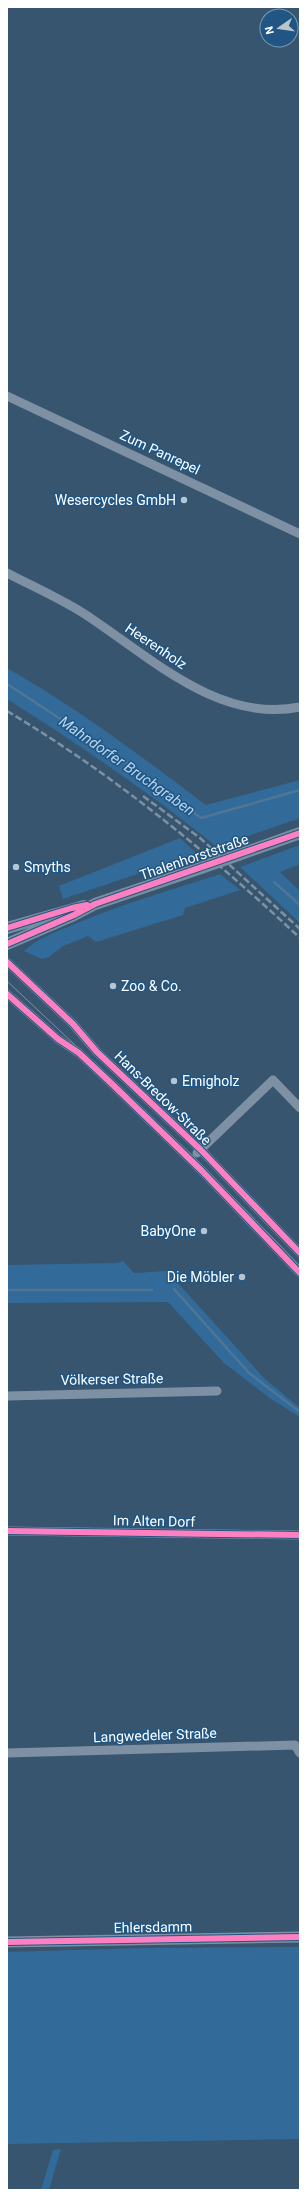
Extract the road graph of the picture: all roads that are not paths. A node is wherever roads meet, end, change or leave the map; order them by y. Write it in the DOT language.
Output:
graph roads {
  1 [pos="7,396"];
  2 [pos="300,534"];
  3 [pos="7,573"];
  4 [pos="300,707"];
  5 [pos="300,833"];
  6 [pos="95,904"];
  7 [pos="7,928"];
  8 [pos="7,944"];
  9 [pos="7,962"];
  10 [pos="7,994"];
  11 [pos="300,1108"];
  12 [pos="201,1150"];
  13 [pos="191,1160"];
  14 [pos="300,1253"];
  15 [pos="300,1273"];
  16 [pos="217,1391"];
  17 [pos="7,1396"];
  18 [pos="7,1531"];
  19 [pos="300,1534"];
  20 [pos="7,1753"];
  21 [pos="300,1753"];
  22 [pos="300,1937"];
  23 [pos="7,1942"];
  1 -- 2 [label="street, Zum Panrepel"];
  3 -- 4 [label="street, Heerenholz"];
  5 -- 6 [label="main road, Thalenhorststraße, bridge"];
  6 -- 7 [label="main road, Thalenhorststraße"];
  6 -- 8 [label="main road, Thalenhorststraße"];
  9 -- 12 [label="street, Hans-Bredow-Straße"];
  10 -- 13 [label="street, Hans-Bredow-Straße"];
  11 -- 12 [label="street"];
  12 -- 13 [label="street"];
  12 -- 14 [label="street, Hans-Bredow-Straße"];
  13 -- 15 [label="street, Hans-Bredow-Straße"];
  16 -- 17 [label="street, Völkerser Straße"];
  18 -- 19 [label="street, Im Alten Dorf"];
  20 -- 21 [label="street, Langwedeler Straße"];
  22 -- 23 [label="street, Ehlersdamm"];
}
